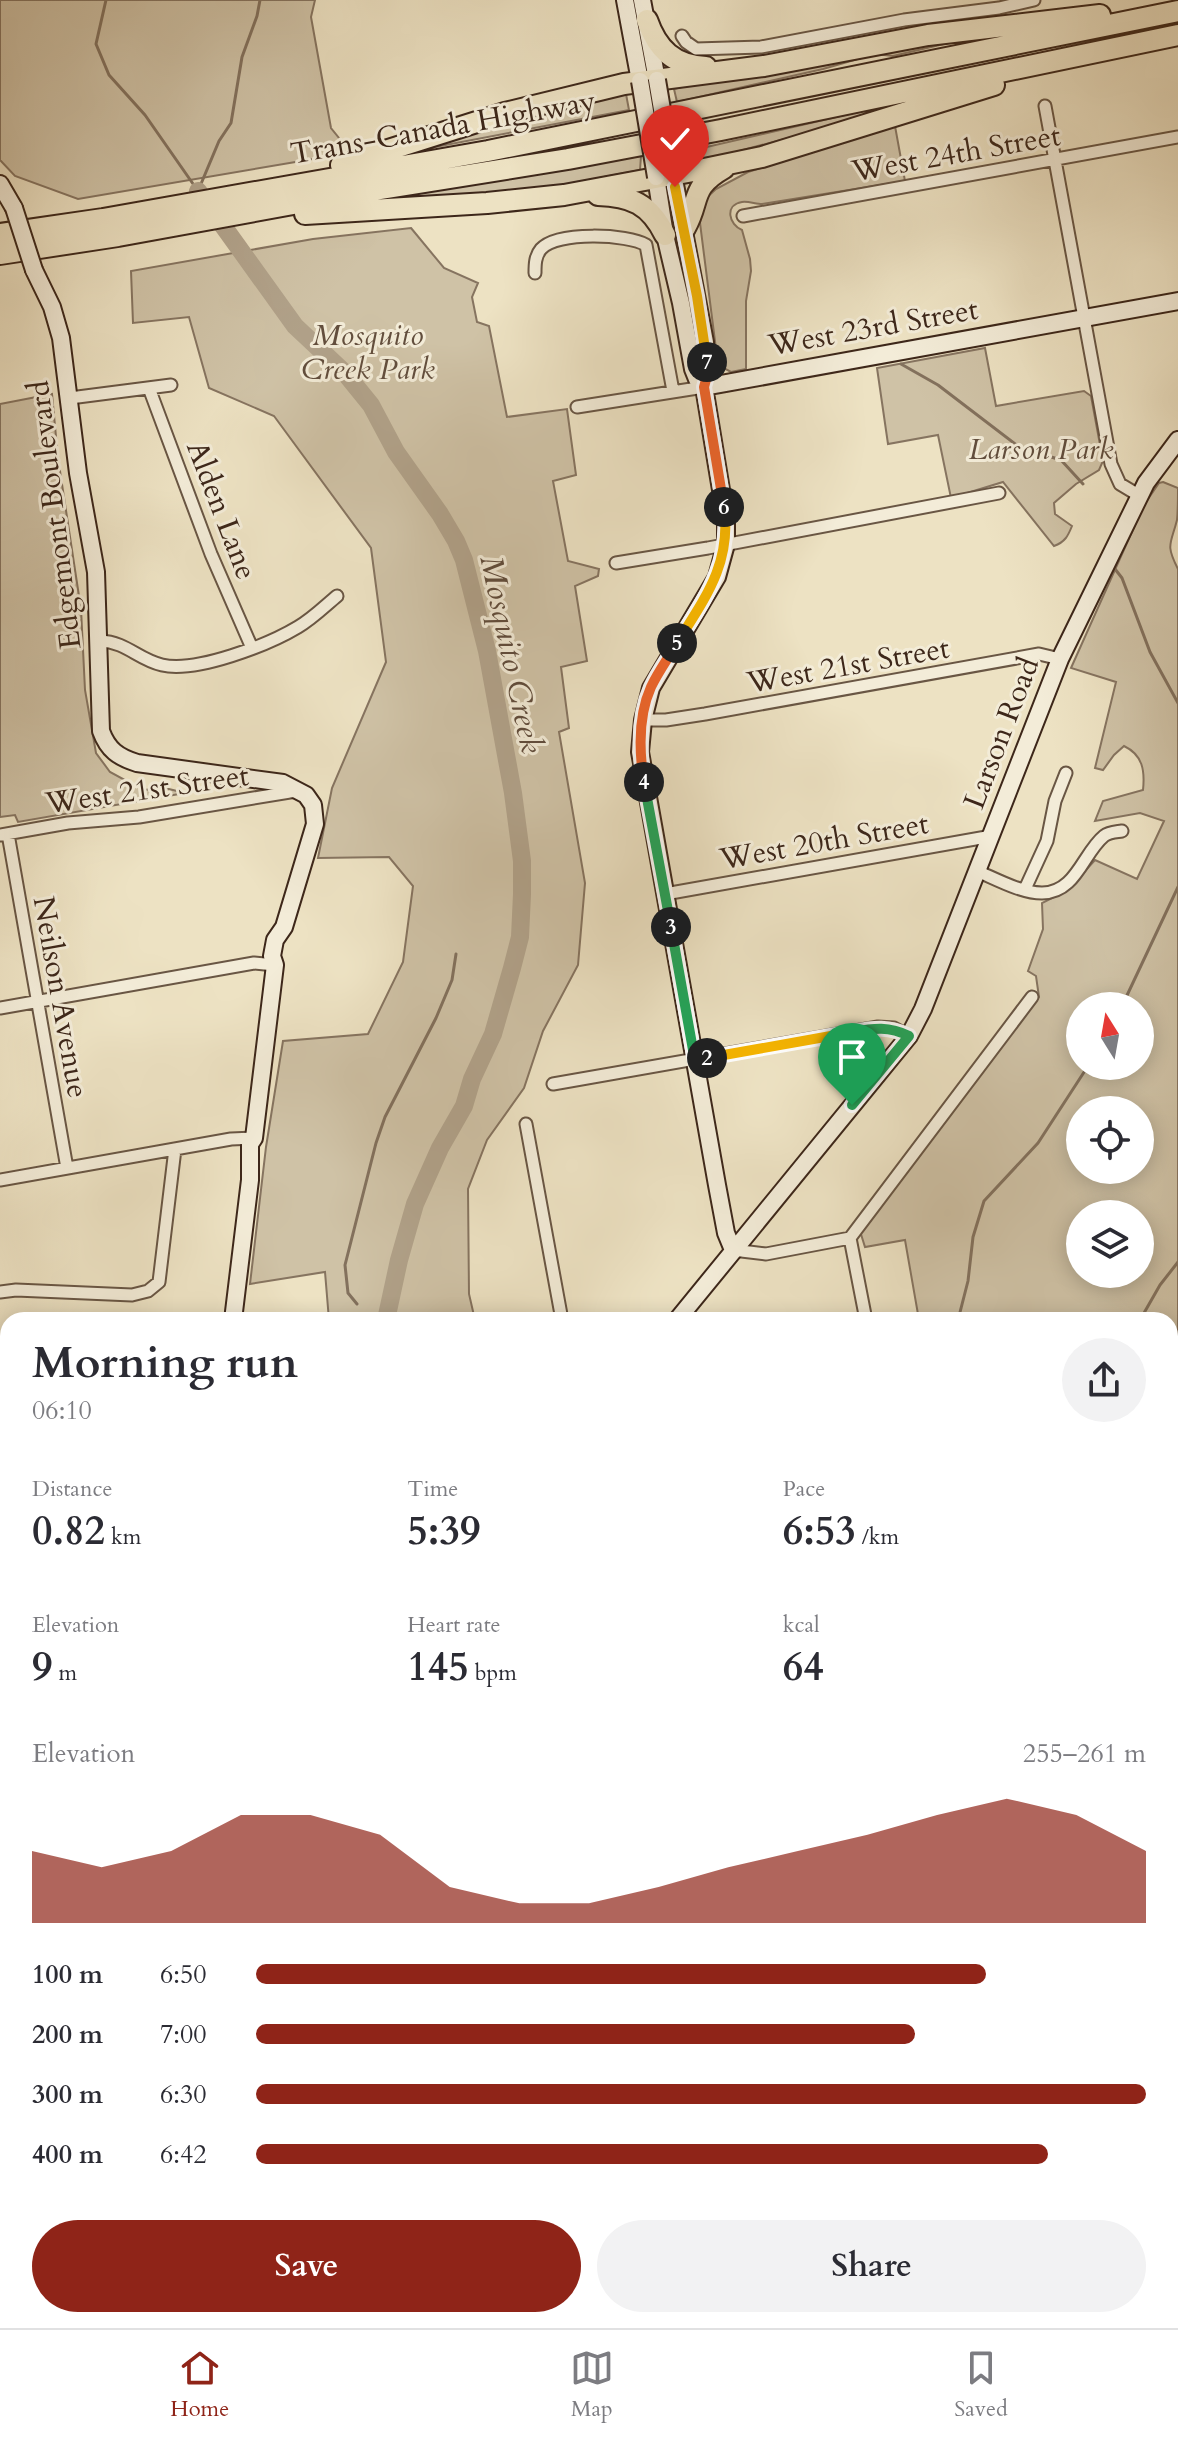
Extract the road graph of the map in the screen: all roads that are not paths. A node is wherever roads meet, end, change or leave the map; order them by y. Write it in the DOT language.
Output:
graph roads {
  1 [pos="625,0"];
  2 [pos="1031,0"];
  3 [pos="1178,8"];
  4 [pos="645,10"];
  5 [pos="1178,35"];
  6 [pos="682,36"];
  7 [pos="1120,48"];
  8 [pos="721,71"];
  9 [pos="649,80"];
  10 [pos="1045,106"];
  11 [pos="1178,137"];
  12 [pos="1055,160"];
  13 [pos="739,162"];
  14 [pos="323,174"];
  15 [pos="665,175"];
  16 [pos="0,184"];
  17 [pos="564,195"];
  18 [pos="342,203"];
  19 [pos="743,216"];
  20 [pos="675,231"];
  21 [pos="0,234"];
  22 [pos="0,254"];
  23 [pos="535,273"];
  24 [pos="1178,301"];
  25 [pos="1084,317"];
  26 [pos="171,385"];
  27 [pos="704,387"];
  28 [pos="149,388"];
  29 [pos="673,391"];
  30 [pos="70,398"];
  31 [pos="577,407"];
  32 [pos="1178,440"];
  33 [pos="999,493"];
  34 [pos="1140,496"];
  35 [pos="726,544"];
  36 [pos="616,563"];
  37 [pos="337,596"];
  38 [pos="100,641"];
  39 [pos="252,648"];
  40 [pos="1060,659"];
  41 [pos="643,720"];
  42 [pos="1066,773"];
  43 [pos="300,790"];
  44 [pos="1122,831"];
  45 [pos="4,834"];
  46 [pos="992,836"];
  47 [pos="977,871"];
  48 [pos="1025,889"];
  49 [pos="665,894"];
  50 [pos="275,965"];
  51 [pos="1032,997"];
  52 [pos="37,1001"];
  53 [pos="0,1008"];
  54 [pos="909,1036"];
  55 [pos="695,1061"];
  56 [pos="553,1084"];
  57 [pos="526,1124"];
  58 [pos="254,1138"];
  59 [pos="175,1149"];
  60 [pos="67,1168"];
  61 [pos="0,1180"];
  62 [pos="850,1238"];
  63 [pos="733,1250"];
  64 [pos="0,1292"];
  65 [pos="234,1312"];
  66 [pos="561,1312"];
  67 [pos="683,1312"];
  68 [pos="864,1312"];
  1 -- 9 [label="street"];
  2 -- 6 [label="street"];
  3 -- 8 [label="highway"];
  3 -- 14 [label="highway, Trans-Canada Highway"];
  4 -- 8 [label="highway"];
  4 -- 9 [label="street"];
  5 -- 7 [label="highway, Trans-Canada Highway"];
  7 -- 13 [label="highway"];
  7 -- 18 [label="highway, Trans-Canada Highway"];
  8 -- 9 [label="highway"];
  9 -- 14 [label="highway"];
  9 -- 15 [label="street, bridge"];
  10 -- 12 [label="street"];
  11 -- 12 [label="street, West 24th Street"];
  12 -- 19 [label="street, West 24th Street"];
  12 -- 25 [label="street"];
  13 -- 15 [label="highway"];
  13 -- 20 [label="highway"];
  14 -- 21 [label="highway"];
  15 -- 17 [label="highway"];
  15 -- 20 [label="street"];
  16 -- 30 [label="street, Edgemont Boulevard, bridge"];
  17 -- 18 [label="highway"];
  17 -- 20 [label="highway"];
  18 -- 22 [label="highway"];
  20 -- 27 [label="street"];
  23 -- 29 [label="street"];
  24 -- 25 [label="street, West 23rd Street"];
  25 -- 27 [label="street, West 23rd Street"];
  25 -- 34 [label="street"];
  26 -- 28 [label="street"];
  27 -- 29 [label="street, West 23rd Street"];
  27 -- 35 [label="street"];
  28 -- 30 [label="street"];
  28 -- 39 [label="street, Alden Lane"];
  29 -- 31 [label="street, West 23rd Street"];
  30 -- 38 [label="street, Edgemont Boulevard"];
  32 -- 34 [label="street, Larson Road"];
  33 -- 35 [label="street"];
  34 -- 40 [label="street, Larson Road"];
  35 -- 36 [label="street"];
  35 -- 41 [label="street"];
  37 -- 39 [label="street"];
  38 -- 39 [label="street"];
  38 -- 43 [label="street, Edgemont Boulevard"];
  40 -- 41 [label="street, West 21st Street"];
  40 -- 46 [label="street, Larson Road"];
  41 -- 49 [label="street"];
  42 -- 48 [label="street"];
  43 -- 45 [label="street, West 21st Street"];
  43 -- 50 [label="street"];
  44 -- 48 [label="street"];
  45 -- 52 [label="street, Neilson Avenue"];
  46 -- 47 [label="street, Larson Road"];
  46 -- 49 [label="street, West 20th Street"];
  47 -- 48 [label="street"];
  47 -- 54 [label="street, Larson Road"];
  49 -- 55 [label="street"];
  50 -- 52 [label="street"];
  50 -- 58 [label="street"];
  51 -- 62 [label="street"];
  52 -- 53 [label="street"];
  52 -- 60 [label="street, Neilson Avenue"];
  54 -- 55 [label="street"];
  54 -- 63 [label="street, Larson Road"];
  55 -- 56 [label="street"];
  55 -- 63 [label="street"];
  57 -- 66 [label="street"];
  58 -- 59 [label="street"];
  58 -- 65 [label="street"];
  59 -- 60 [label="street"];
  59 -- 64 [label="street"];
  60 -- 61 [label="street"];
  62 -- 63 [label="street"];
  62 -- 68 [label="street"];
  63 -- 67 [label="street, Larson Road"];
}
